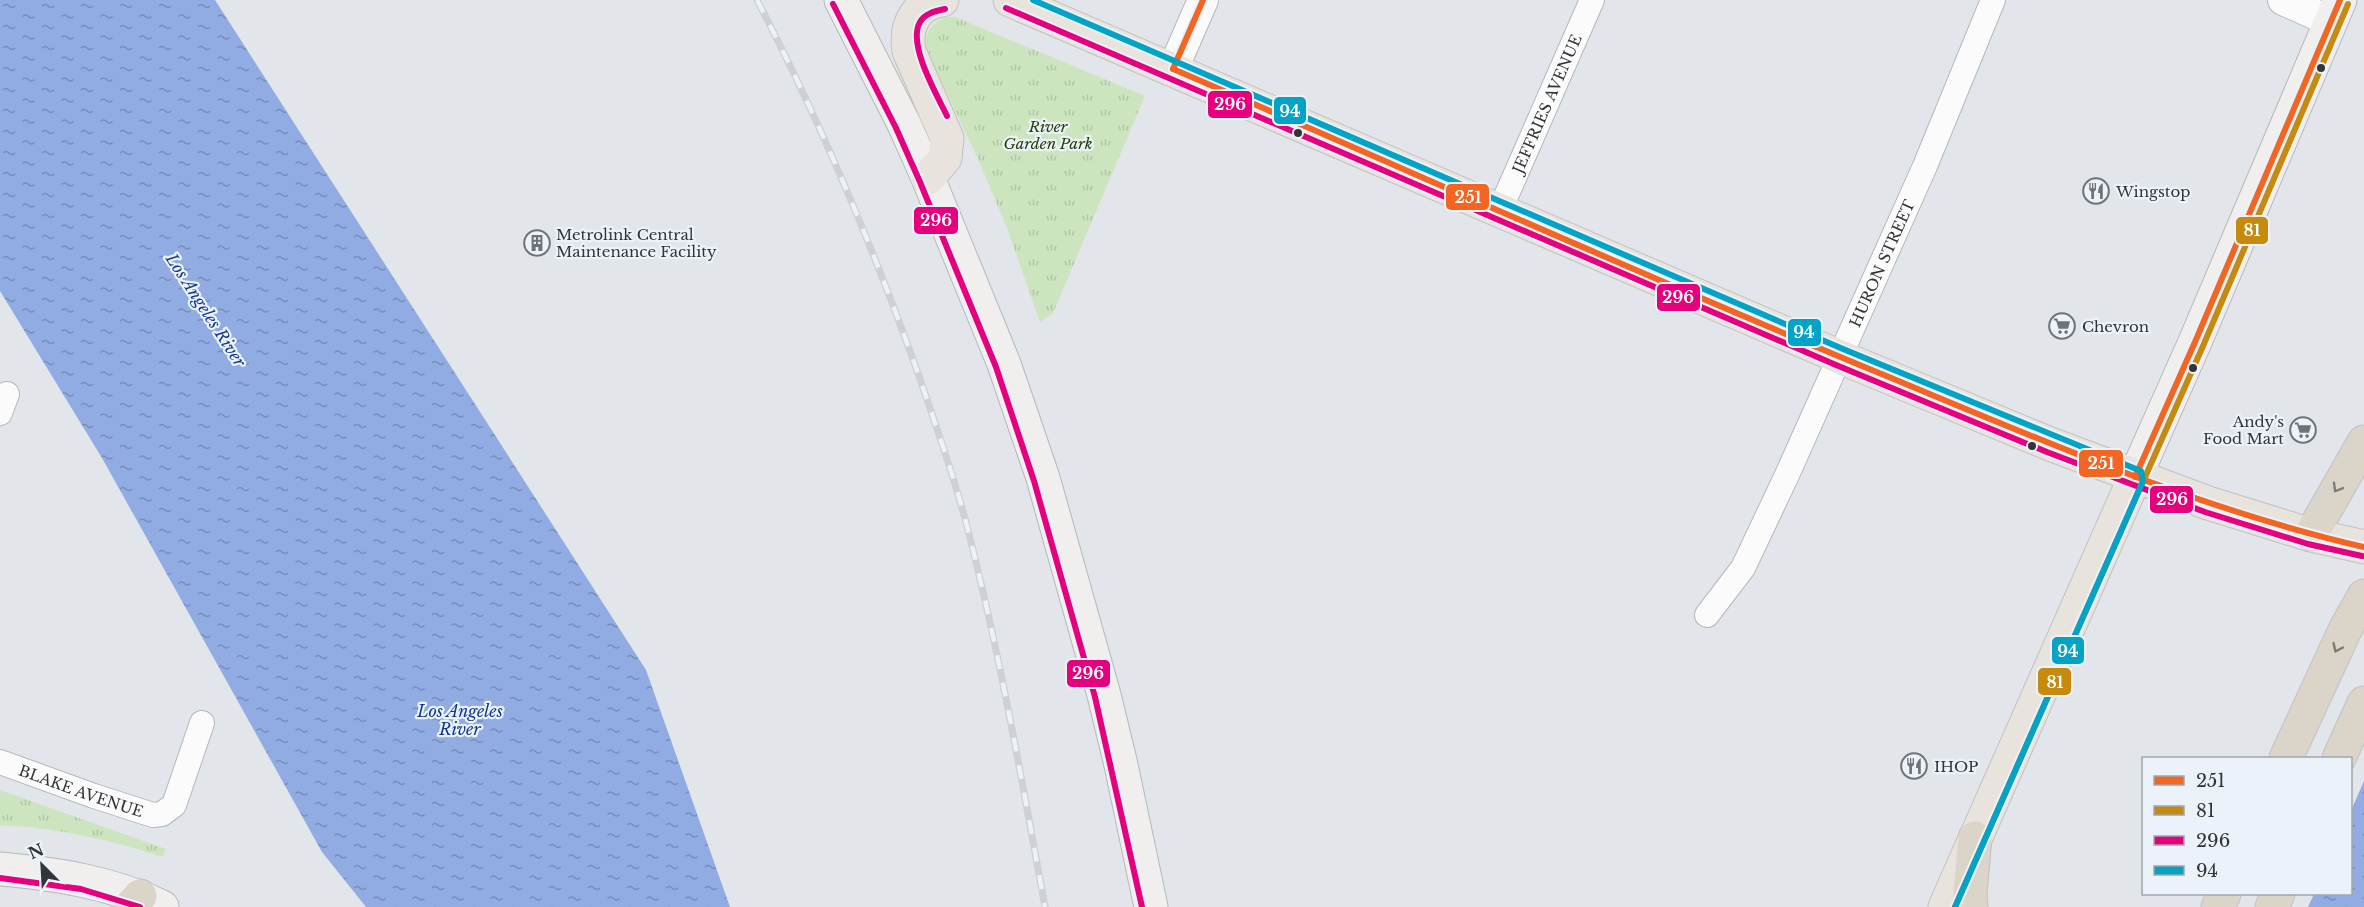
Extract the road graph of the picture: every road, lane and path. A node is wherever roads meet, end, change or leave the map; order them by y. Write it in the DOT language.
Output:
graph roads {
  1 [pos="840,0"];
  2 [pos="942,0"];
  3 [pos="1010,0"];
  4 [pos="1203,0"];
  5 [pos="1592,0"];
  6 [pos="1993,0"];
  7 [pos="2283,0"];
  8 [pos="2335,10"];
  9 [pos="1173,69"];
  10 [pos="928,178"];
  11 [pos="1500,210"];
  12 [pos="1840,357"];
  13 [pos="2364,442"];
  14 [pos="2135,477"];
  15 [pos="2311,535"];
  16 [pos="2355,545"];
  17 [pos="2364,596"];
  18 [pos="1707,615"];
  19 [pos="2364,703"];
  20 [pos="202,723"];
  21 [pos="2287,757"];
  22 [pos="2340,757"];
  23 [pos="0,762"];
  24 [pos="1976,838"];
  25 [pos="0,869"];
  26 [pos="143,904"];
  27 [pos="1150,907"];
  28 [pos="1945,907"];
  29 [pos="1971,907"];
  1 -- 10 [label="main road"];
  2 -- 10 [label="main road"];
  3 -- 9 [label="main road"];
  4 -- 9 [label="street"];
  5 -- 11 [label="street, JEFFRIES AVENUE"];
  6 -- 12 [label="street, HURON STREET"];
  7 -- 8 [label="street"];
  8 -- 14 [label="main road"];
  9 -- 11 [label="main road"];
  10 -- 27 [label="main road"];
  11 -- 12 [label="main road"];
  12 -- 14 [label="main road"];
  12 -- 18 [label="street, HURON STREET"];
  13 -- 15 [label="highway, one-way"];
  14 -- 15 [label="main road"];
  14 -- 24 [label="main road"];
  15 -- 16 [label="main road"];
  17 -- 21 [label="highway, one-way"];
  19 -- 22 [label="highway"];
  20 -- 23 [label="street, BLAKE AVENUE"];
  24 -- 28 [label="main road"];
  24 -- 29 [label="highway"];
  25 -- 26 [label="main road"];
}
